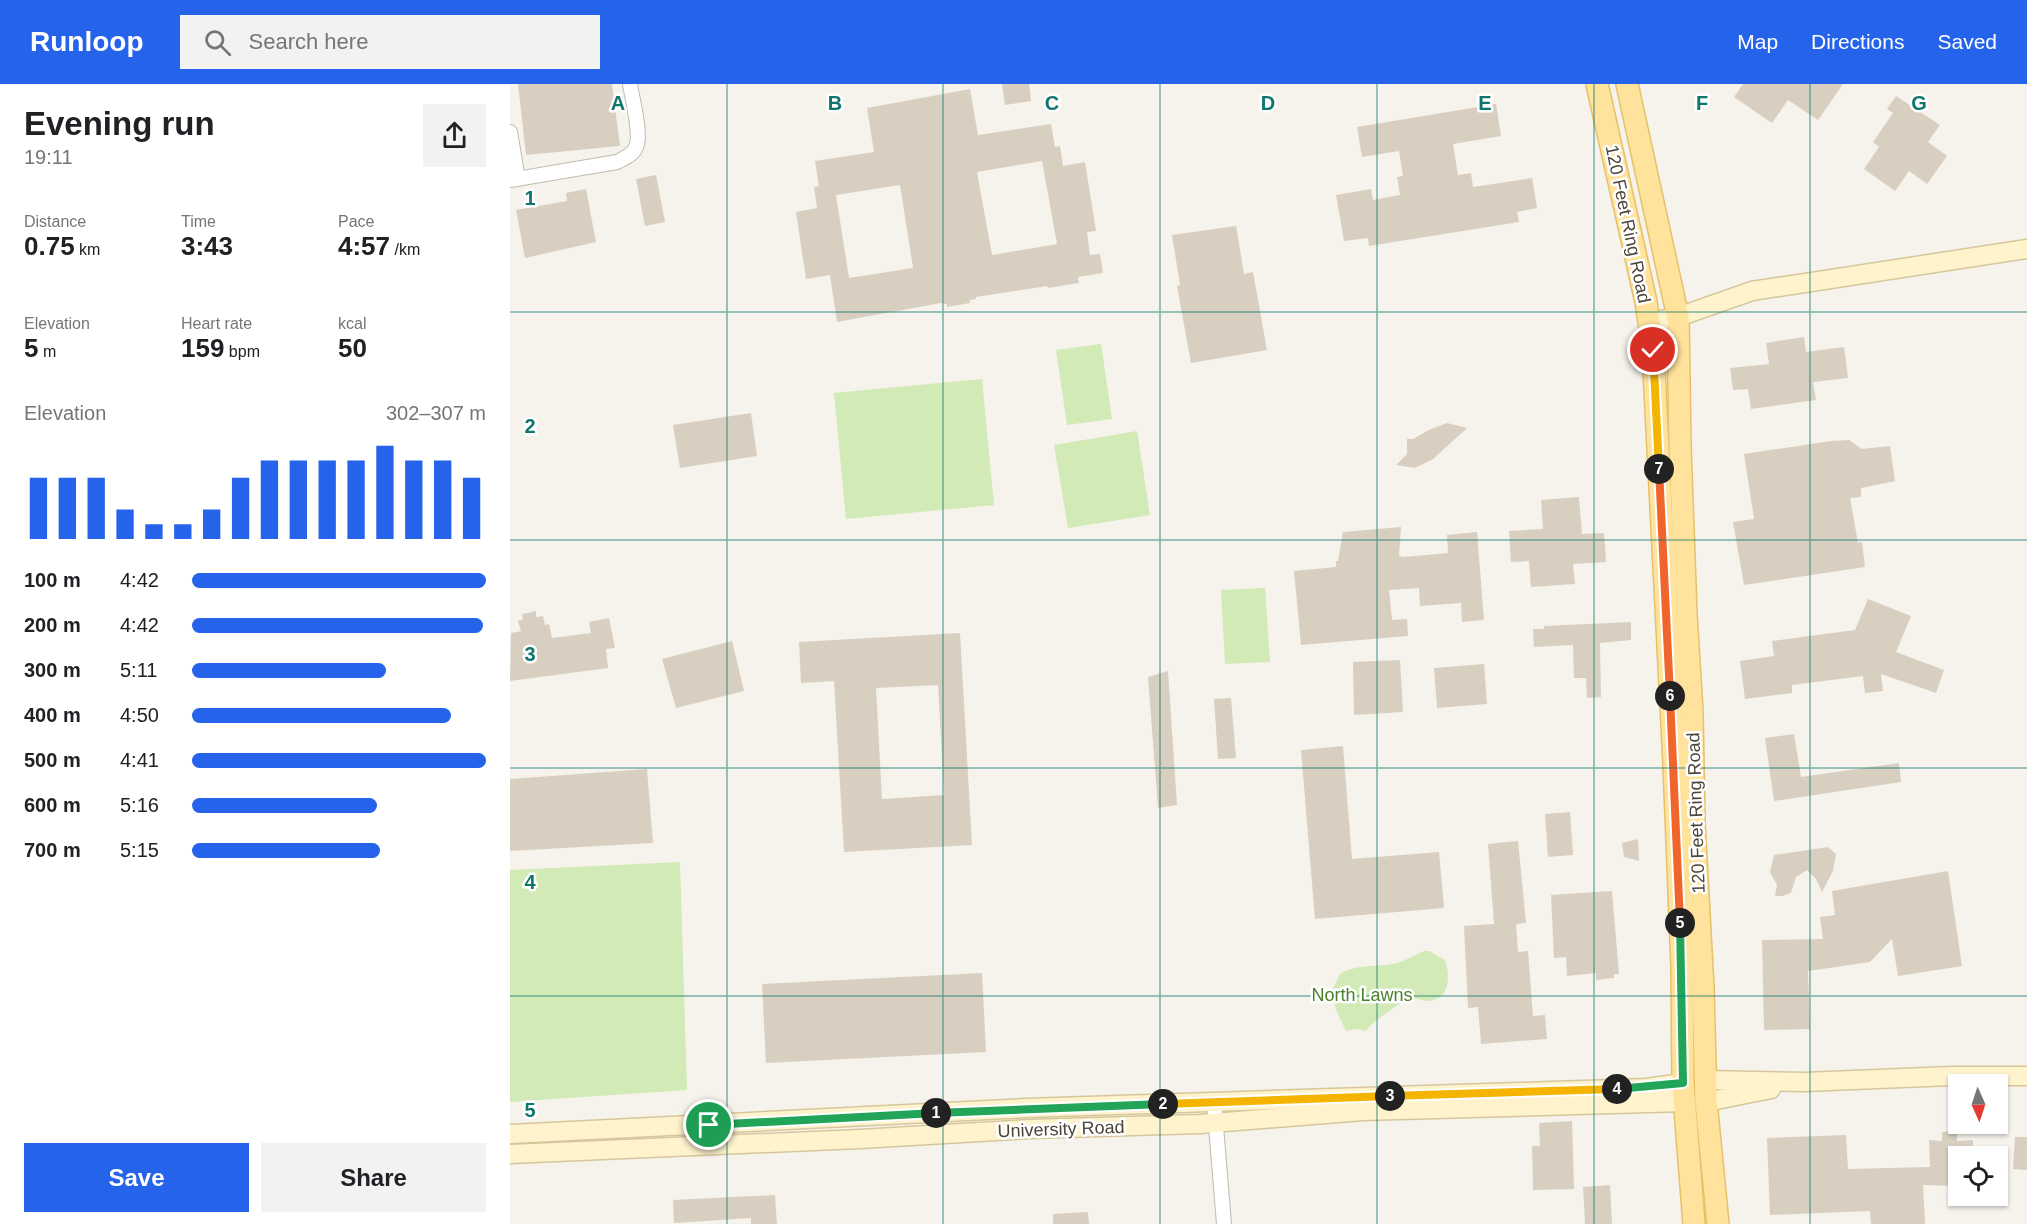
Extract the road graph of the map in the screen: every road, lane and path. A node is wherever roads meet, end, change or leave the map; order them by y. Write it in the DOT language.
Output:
graph roads {
  1 [pos="630,84"];
  2 [pos="1597,84"];
  3 [pos="1627,84"];
  4 [pos="510,132"];
  5 [pos="514,180"];
  6 [pos="2027,249"];
  7 [pos="1678,317"];
  8 [pos="1649,322"];
  9 [pos="2027,1076"];
  10 [pos="1706,1080"];
  11 [pos="1805,1082"];
  12 [pos="1683,1093"];
  13 [pos="1214,1102"];
  14 [pos="1706,1102"];
  15 [pos="1216,1123"];
  16 [pos="510,1134"];
  17 [pos="510,1154"];
  18 [pos="1224,1224"];
  19 [pos="1694,1224"];
  20 [pos="1718,1224"];
  1 -- 5 [label="street"];
  2 -- 8 [label="main road, 120 Feet Ring Road"];
  3 -- 7 [label="main road, 120 Feet Ring Road"];
  4 -- 5 [label="street"];
  6 -- 7 [label="street"];
  7 -- 8 [label="street"];
  7 -- 10 [label="main road, 120 Feet Ring Road"];
  8 -- 12 [label="main road, 120 Feet Ring Road"];
  9 -- 11 [label="street"];
  10 -- 11 [label="street"];
  10 -- 12 [label="main road"];
  10 -- 14 [label="main road, 120 Feet Ring Road"];
  11 -- 14 [label="street"];
  12 -- 13 [label="street, University Road"];
  12 -- 14 [label="main road"];
  12 -- 15 [label="street, University Road"];
  12 -- 19 [label="main road, 120 Feet Ring Road"];
  13 -- 15 [label="street"];
  13 -- 16 [label="street, University Road"];
  14 -- 20 [label="main road"];
  15 -- 17 [label="street, University Road"];
  15 -- 18 [label="street"];
}
